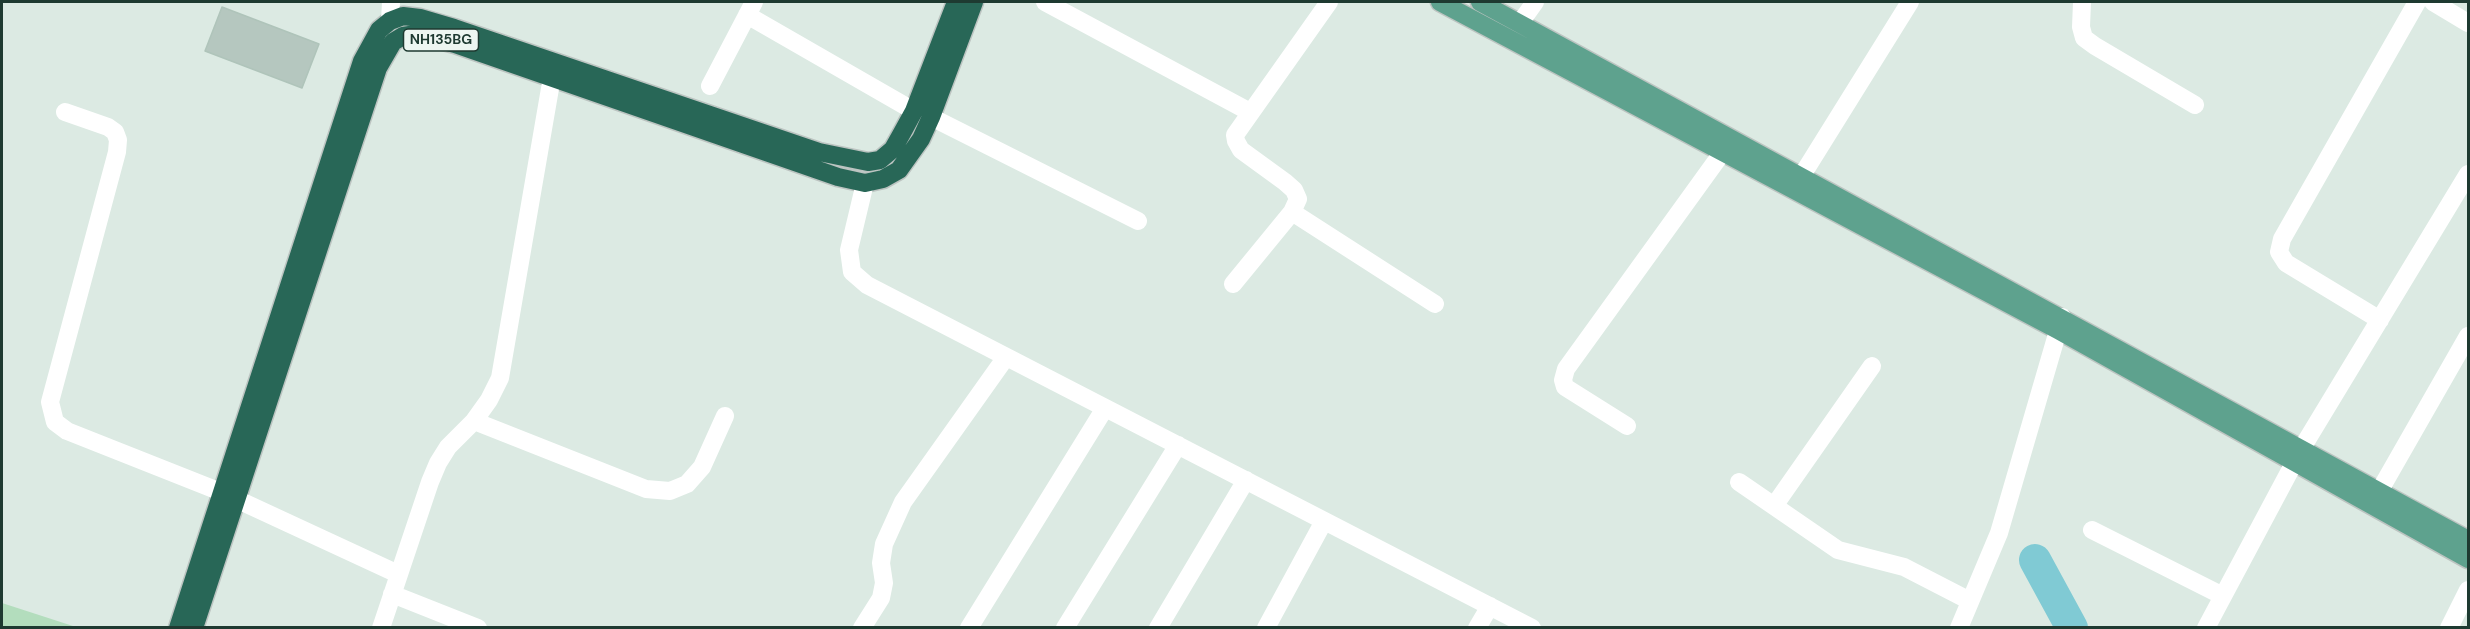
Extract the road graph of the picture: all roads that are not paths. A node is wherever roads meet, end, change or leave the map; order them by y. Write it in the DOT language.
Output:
graph roads {
  1 [pos="391,2"];
  2 [pos="956,2"];
  3 [pos="974,2"];
  4 [pos="1045,2"];
  5 [pos="1329,2"];
  6 [pos="1440,2"];
  7 [pos="1480,2"];
  8 [pos="1535,2"];
  9 [pos="1910,2"];
  10 [pos="2082,2"];
  11 [pos="2417,2"];
  12 [pos="2433,2"];
  13 [pos="751,8"];
  14 [pos="390,21"];
  15 [pos="1520,23"];
  16 [pos="2469,23"];
  17 [pos="552,77"];
  18 [pos="710,86"];
  19 [pos="2195,105"];
  20 [pos="914,111"];
  21 [pos="65,112"];
  22 [pos="1250,112"];
  23 [pos="931,117"];
  24 [pos="1722,153"];
  25 [pos="2469,174"];
  26 [pos="1802,177"];
  27 [pos="865,183"];
  28 [pos="1292,212"];
  29 [pos="1138,221"];
  30 [pos="1233,284"];
  31 [pos="1435,304"];
  32 [pos="2380,320"];
  33 [pos="2060,323"];
  34 [pos="2469,336"];
  35 [pos="1006,357"];
  36 [pos="1872,366"];
  37 [pos="1105,408"];
  38 [pos="725,416"];
  39 [pos="474,421"];
  40 [pos="1627,426"];
  41 [pos="1178,445"];
  42 [pos="2298,455"];
  43 [pos="1246,480"];
  44 [pos="1739,482"];
  45 [pos="2379,490"];
  46 [pos="228,495"];
  47 [pos="1774,506"];
  48 [pos="1324,521"];
  49 [pos="2092,530"];
  50 [pos="2469,540"];
  51 [pos="2469,559"];
  52 [pos="398,574"];
  53 [pos="2469,590"];
  54 [pos="392,594"];
  55 [pos="2223,596"];
  56 [pos="1970,601"];
  57 [pos="1490,606"];
  58 [pos="178,627"];
  59 [pos="194,627"];
  60 [pos="381,627"];
  61 [pos="478,627"];
  62 [pos="862,627"];
  63 [pos="969,627"];
  64 [pos="1065,627"];
  65 [pos="1158,627"];
  66 [pos="1266,627"];
  67 [pos="1477,627"];
  68 [pos="1532,627"];
  69 [pos="1959,627"];
  70 [pos="2206,627"];
  71 [pos="2449,627"];
  1 -- 14 [label="street"];
  2 -- 20 [label="highway, NH135BG"];
  3 -- 23 [label="highway"];
  4 -- 22 [label="street"];
  5 -- 22 [label="street"];
  6 -- 24 [label="main road"];
  7 -- 15 [label="main road"];
  8 -- 15 [label="street"];
  9 -- 26 [label="street"];
  10 -- 19 [label="street"];
  11 -- 32 [label="street"];
  12 -- 16 [label="street"];
  13 -- 18 [label="street"];
  13 -- 20 [label="street"];
  14 -- 20 [label="highway, NH135BG"];
  14 -- 46 [label="highway, NH135BG"];
  15 -- 26 [label="main road"];
  17 -- 27 [label="highway, NH135BG"];
  17 -- 39 [label="street"];
  17 -- 46 [label="highway, NH135BG"];
  21 -- 46 [label="street"];
  22 -- 28 [label="street"];
  23 -- 27 [label="highway"];
  23 -- 29 [label="street"];
  24 -- 33 [label="main road"];
  24 -- 40 [label="street"];
  25 -- 32 [label="street"];
  26 -- 33 [label="main road"];
  27 -- 35 [label="street"];
  28 -- 30 [label="street"];
  28 -- 31 [label="street"];
  32 -- 42 [label="street"];
  33 -- 42 [label="main road"];
  33 -- 56 [label="street"];
  34 -- 45 [label="street"];
  35 -- 37 [label="street"];
  35 -- 62 [label="street"];
  36 -- 47 [label="street"];
  37 -- 41 [label="street"];
  37 -- 63 [label="street"];
  38 -- 39 [label="street"];
  39 -- 52 [label="street"];
  41 -- 43 [label="street"];
  41 -- 64 [label="street"];
  42 -- 45 [label="main road"];
  42 -- 51 [label="main road"];
  42 -- 55 [label="street"];
  43 -- 48 [label="street"];
  43 -- 65 [label="street"];
  44 -- 47 [label="street"];
  45 -- 50 [label="main road"];
  46 -- 52 [label="street"];
  46 -- 58 [label="highway, NH135BG"];
  46 -- 59 [label="highway, NH135BG"];
  47 -- 56 [label="street"];
  48 -- 57 [label="street"];
  48 -- 66 [label="street"];
  49 -- 55 [label="street"];
  52 -- 54 [label="street"];
  53 -- 71 [label="street"];
  54 -- 60 [label="street"];
  54 -- 61 [label="street"];
  55 -- 70 [label="street"];
  56 -- 69 [label="street"];
  57 -- 67 [label="street"];
  57 -- 68 [label="street"];
}
